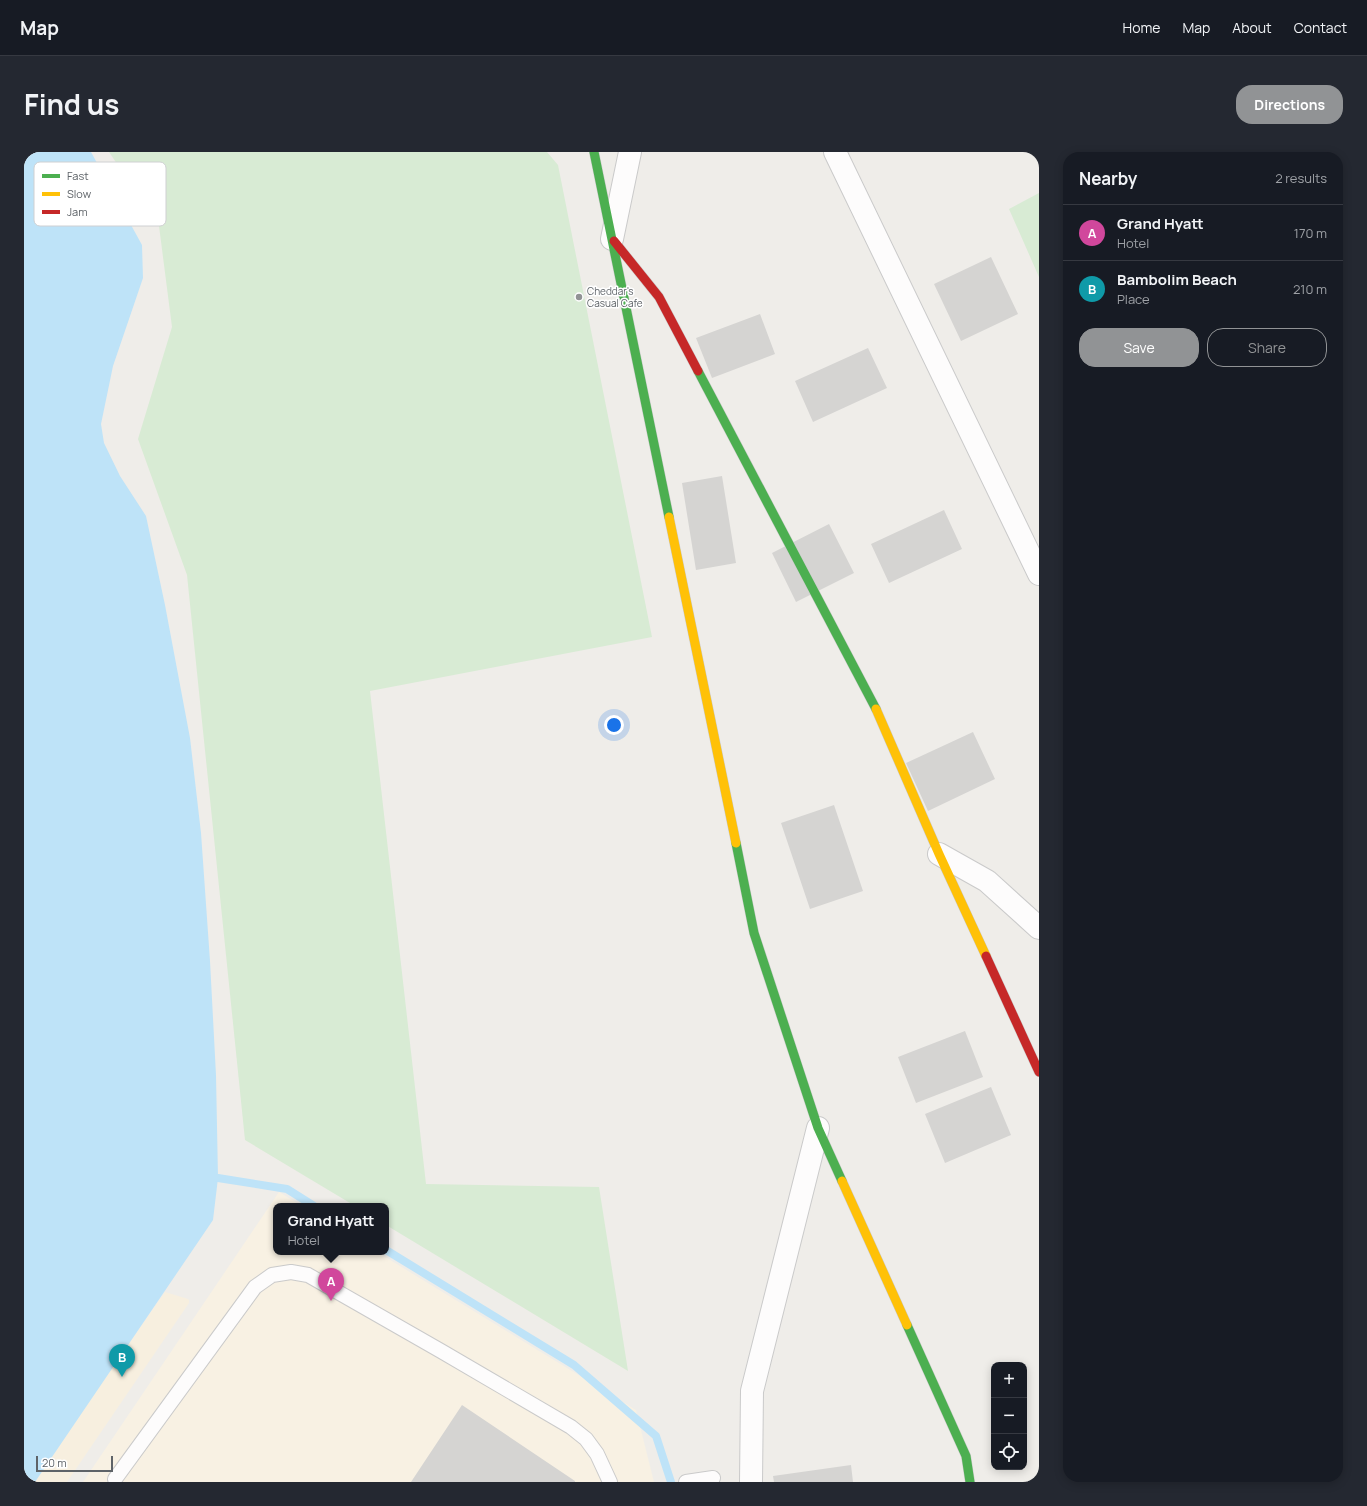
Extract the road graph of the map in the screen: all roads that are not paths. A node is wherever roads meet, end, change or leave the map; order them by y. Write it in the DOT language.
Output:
graph roads {
  1 [pos="594,152"];
  2 [pos="630,152"];
  3 [pos="835,152"];
  4 [pos="612,239"];
  5 [pos="1039,574"];
  6 [pos="939,854"];
  7 [pos="1039,928"];
  8 [pos="1039,1072"];
  9 [pos="818,1128"];
  10 [pos="713,1478"];
  11 [pos="115,1479"];
  12 [pos="610,1482"];
  13 [pos="686,1482"];
  14 [pos="751,1482"];
  15 [pos="970,1482"];
  1 -- 4 [label="street"];
  2 -- 4 [label="street"];
  3 -- 5 [label="street"];
  4 -- 6 [label="street"];
  4 -- 9 [label="street"];
  6 -- 7 [label="street"];
  6 -- 8 [label="street"];
  9 -- 14 [label="street"];
  9 -- 15 [label="street"];
  10 -- 13 [label="lane"];
  11 -- 12 [label="lane"];
}
